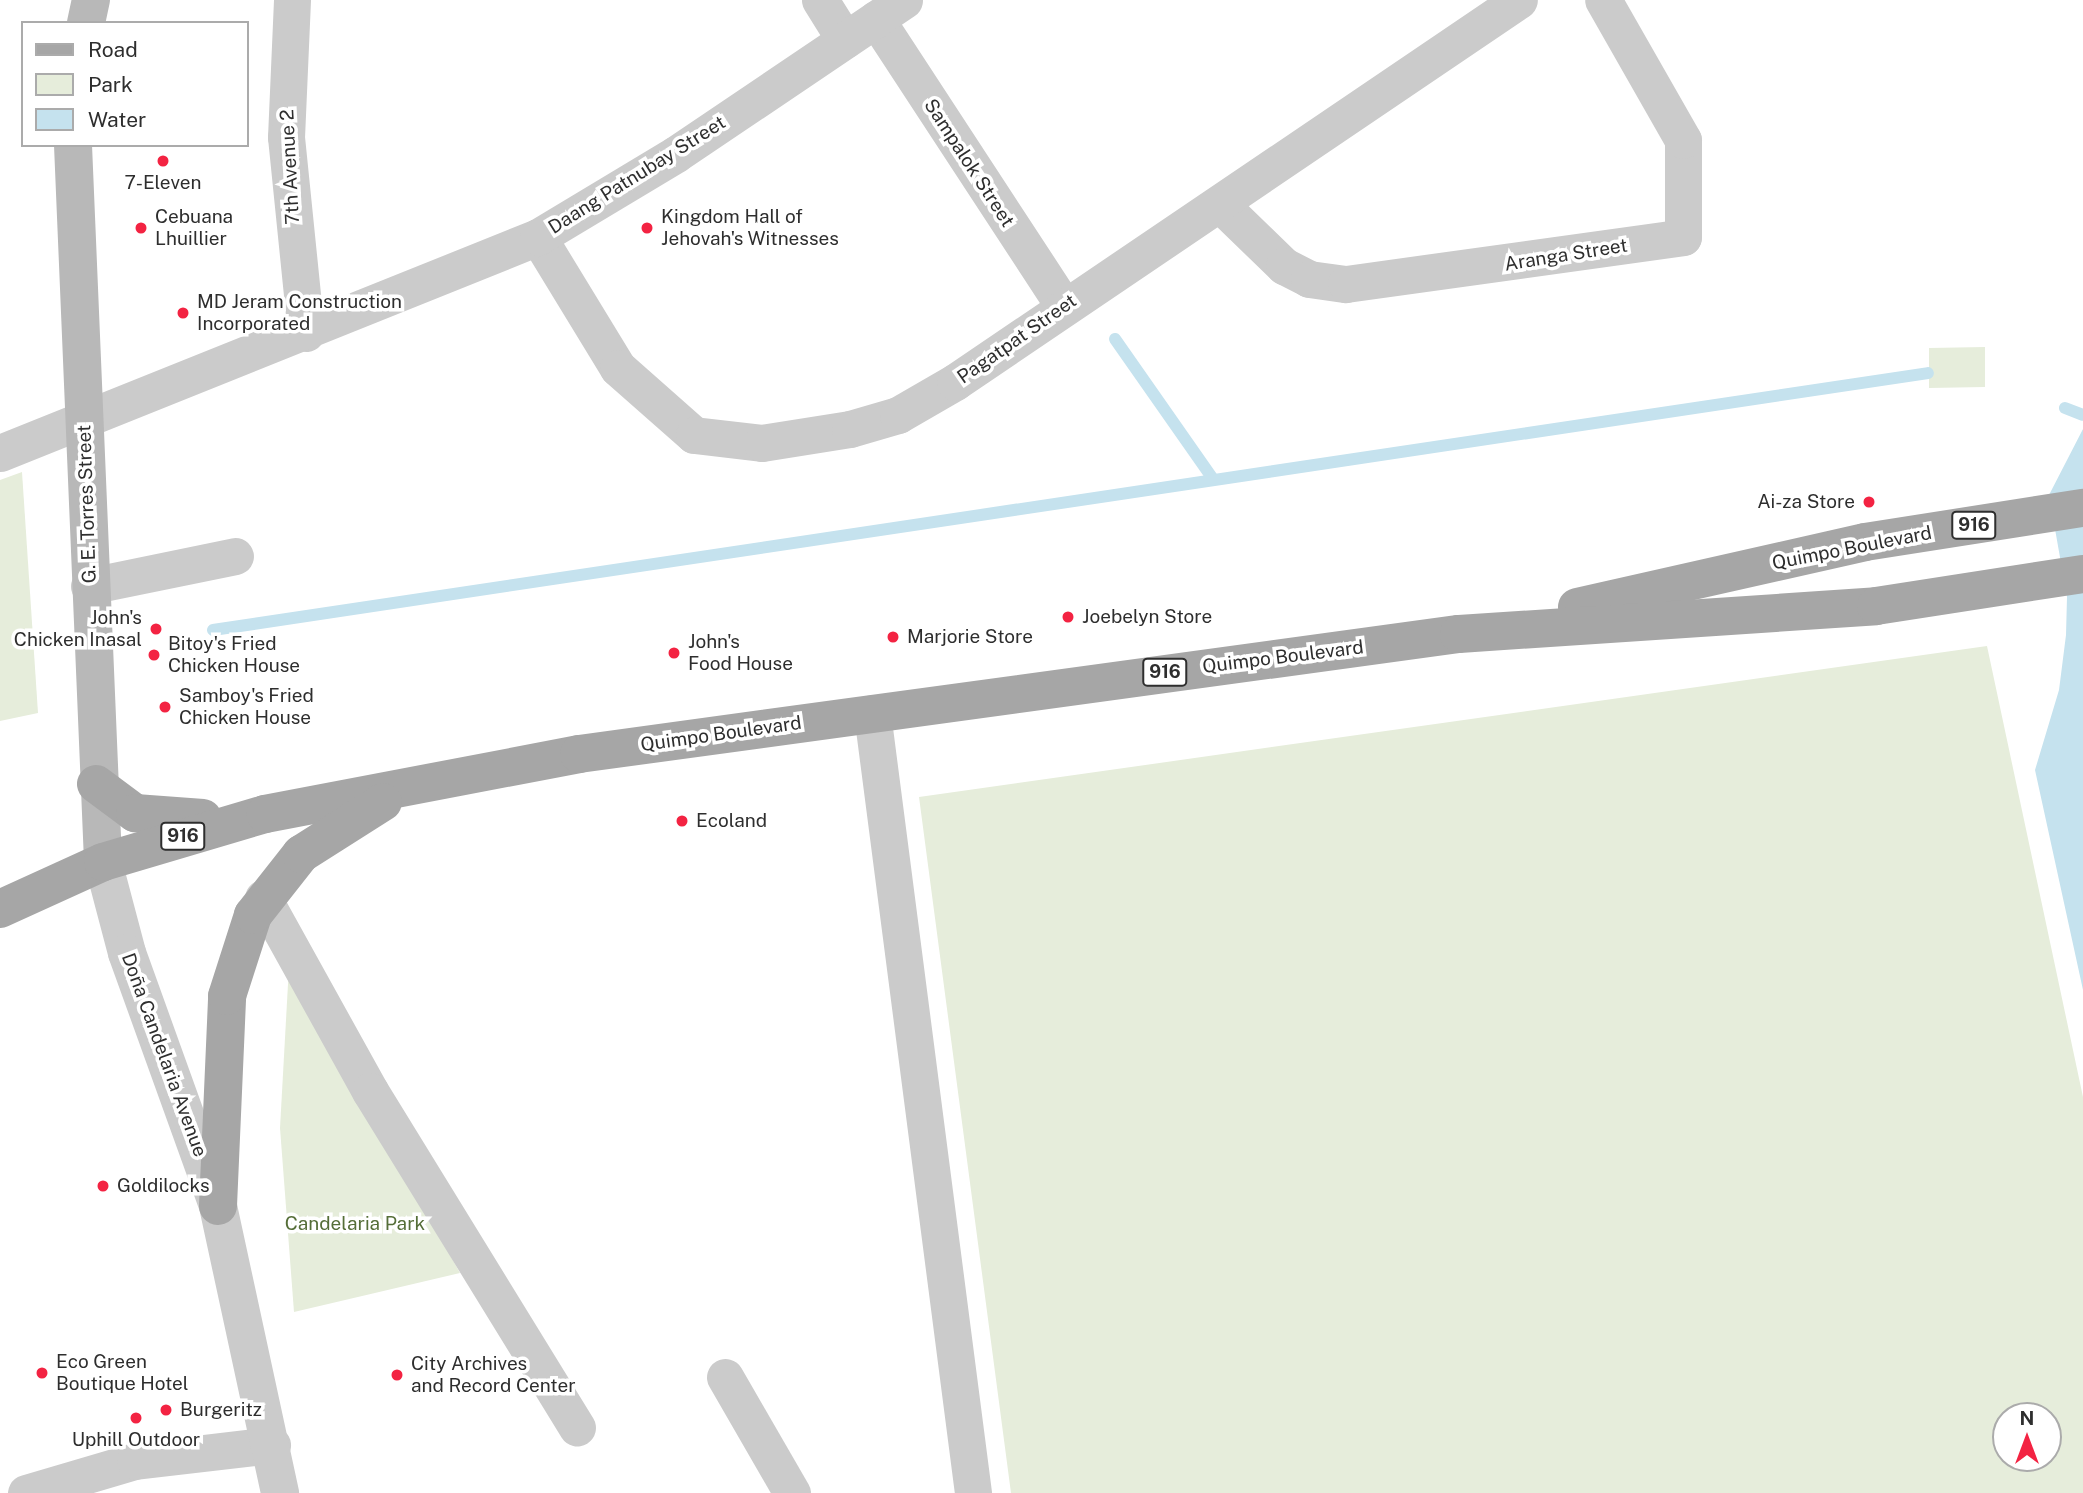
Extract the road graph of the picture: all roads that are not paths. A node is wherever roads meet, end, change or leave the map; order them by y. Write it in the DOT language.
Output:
graph roads {
  1 [pos="91,0"];
  2 [pos="292,0"];
  3 [pos="820,0"];
  4 [pos="1519,0"];
  5 [pos="1603,0"];
  6 [pos="890,10"];
  7 [pos="1481,11"];
  8 [pos="86,21"];
  9 [pos="845,40"];
  10 [pos="73,147"];
  11 [pos="1221,205"];
  12 [pos="538,237"];
  13 [pos="1064,306"];
  14 [pos="306,333"];
  15 [pos="84,417"];
  16 [pos="0,453"];
  17 [pos="2083,508"];
  18 [pos="235,556"];
  19 [pos="2083,574"];
  20 [pos="89,586"];
  21 [pos="1459,634"];
  22 [pos="872,713"];
  23 [pos="96,784"];
  24 [pos="412,787"];
  25 [pos="265,814"];
  26 [pos="103,862"];
  27 [pos="263,898"];
  28 [pos="0,908"];
  29 [pos="218,1206"];
  30 [pos="725,1377"];
  31 [pos="577,1427"];
  32 [pos="272,1445"];
  33 [pos="26,1493"];
  34 [pos="280,1493"];
  35 [pos="792,1493"];
  36 [pos="972,1493"];
  1 -- 8 [label="main road"];
  2 -- 14 [label="street, 7th Avenue 2"];
  3 -- 9 [label="street"];
  4 -- 7 [label="street, Pagatpat Street"];
  5 -- 11 [label="street, Aranga Street"];
  6 -- 9 [label="street, Daang Patnubay Street"];
  6 -- 13 [label="street, Sampalok Street"];
  7 -- 11 [label="street, Pagatpat Street"];
  9 -- 12 [label="street, Daang Patnubay Street"];
  10 -- 15 [label="main road, G. E. Torres Street"];
  11 -- 13 [label="street, Pagatpat Street"];
  12 -- 13 [label="street, Pagatpat Street"];
  12 -- 14 [label="street, Daang Patnubay Street"];
  14 -- 15 [label="street, Daang Patnubay Street"];
  15 -- 16 [label="street, Daang Patnubay Street"];
  15 -- 20 [label="main road, G. E. Torres Street"];
  17 -- 21 [label="main road, Quimpo Boulevard / 916"];
  18 -- 20 [label="street"];
  19 -- 21 [label="main road, Quimpo Boulevard / 916"];
  20 -- 23 [label="main road, G. E. Torres Street"];
  21 -- 22 [label="main road, Quimpo Boulevard / 916"];
  22 -- 24 [label="main road, Quimpo Boulevard / 916"];
  22 -- 36 [label="street"];
  23 -- 25 [label="main road"];
  23 -- 26 [label="main road, G. E. Torres Street"];
  24 -- 25 [label="main road, Quimpo Boulevard / 916"];
  24 -- 27 [label="main road"];
  25 -- 26 [label="main road, Quimpo Boulevard / 916"];
  26 -- 28 [label="main road, Quimpo Boulevard / 916"];
  26 -- 29 [label="street, Doña Candelaria Avenue"];
  27 -- 29 [label="main road"];
  27 -- 31 [label="street"];
  29 -- 32 [label="street, Doña Candelaria Avenue"];
  30 -- 35 [label="street"];
  32 -- 33 [label="street"];
  32 -- 34 [label="street, Doña Candelaria Avenue"];
}
